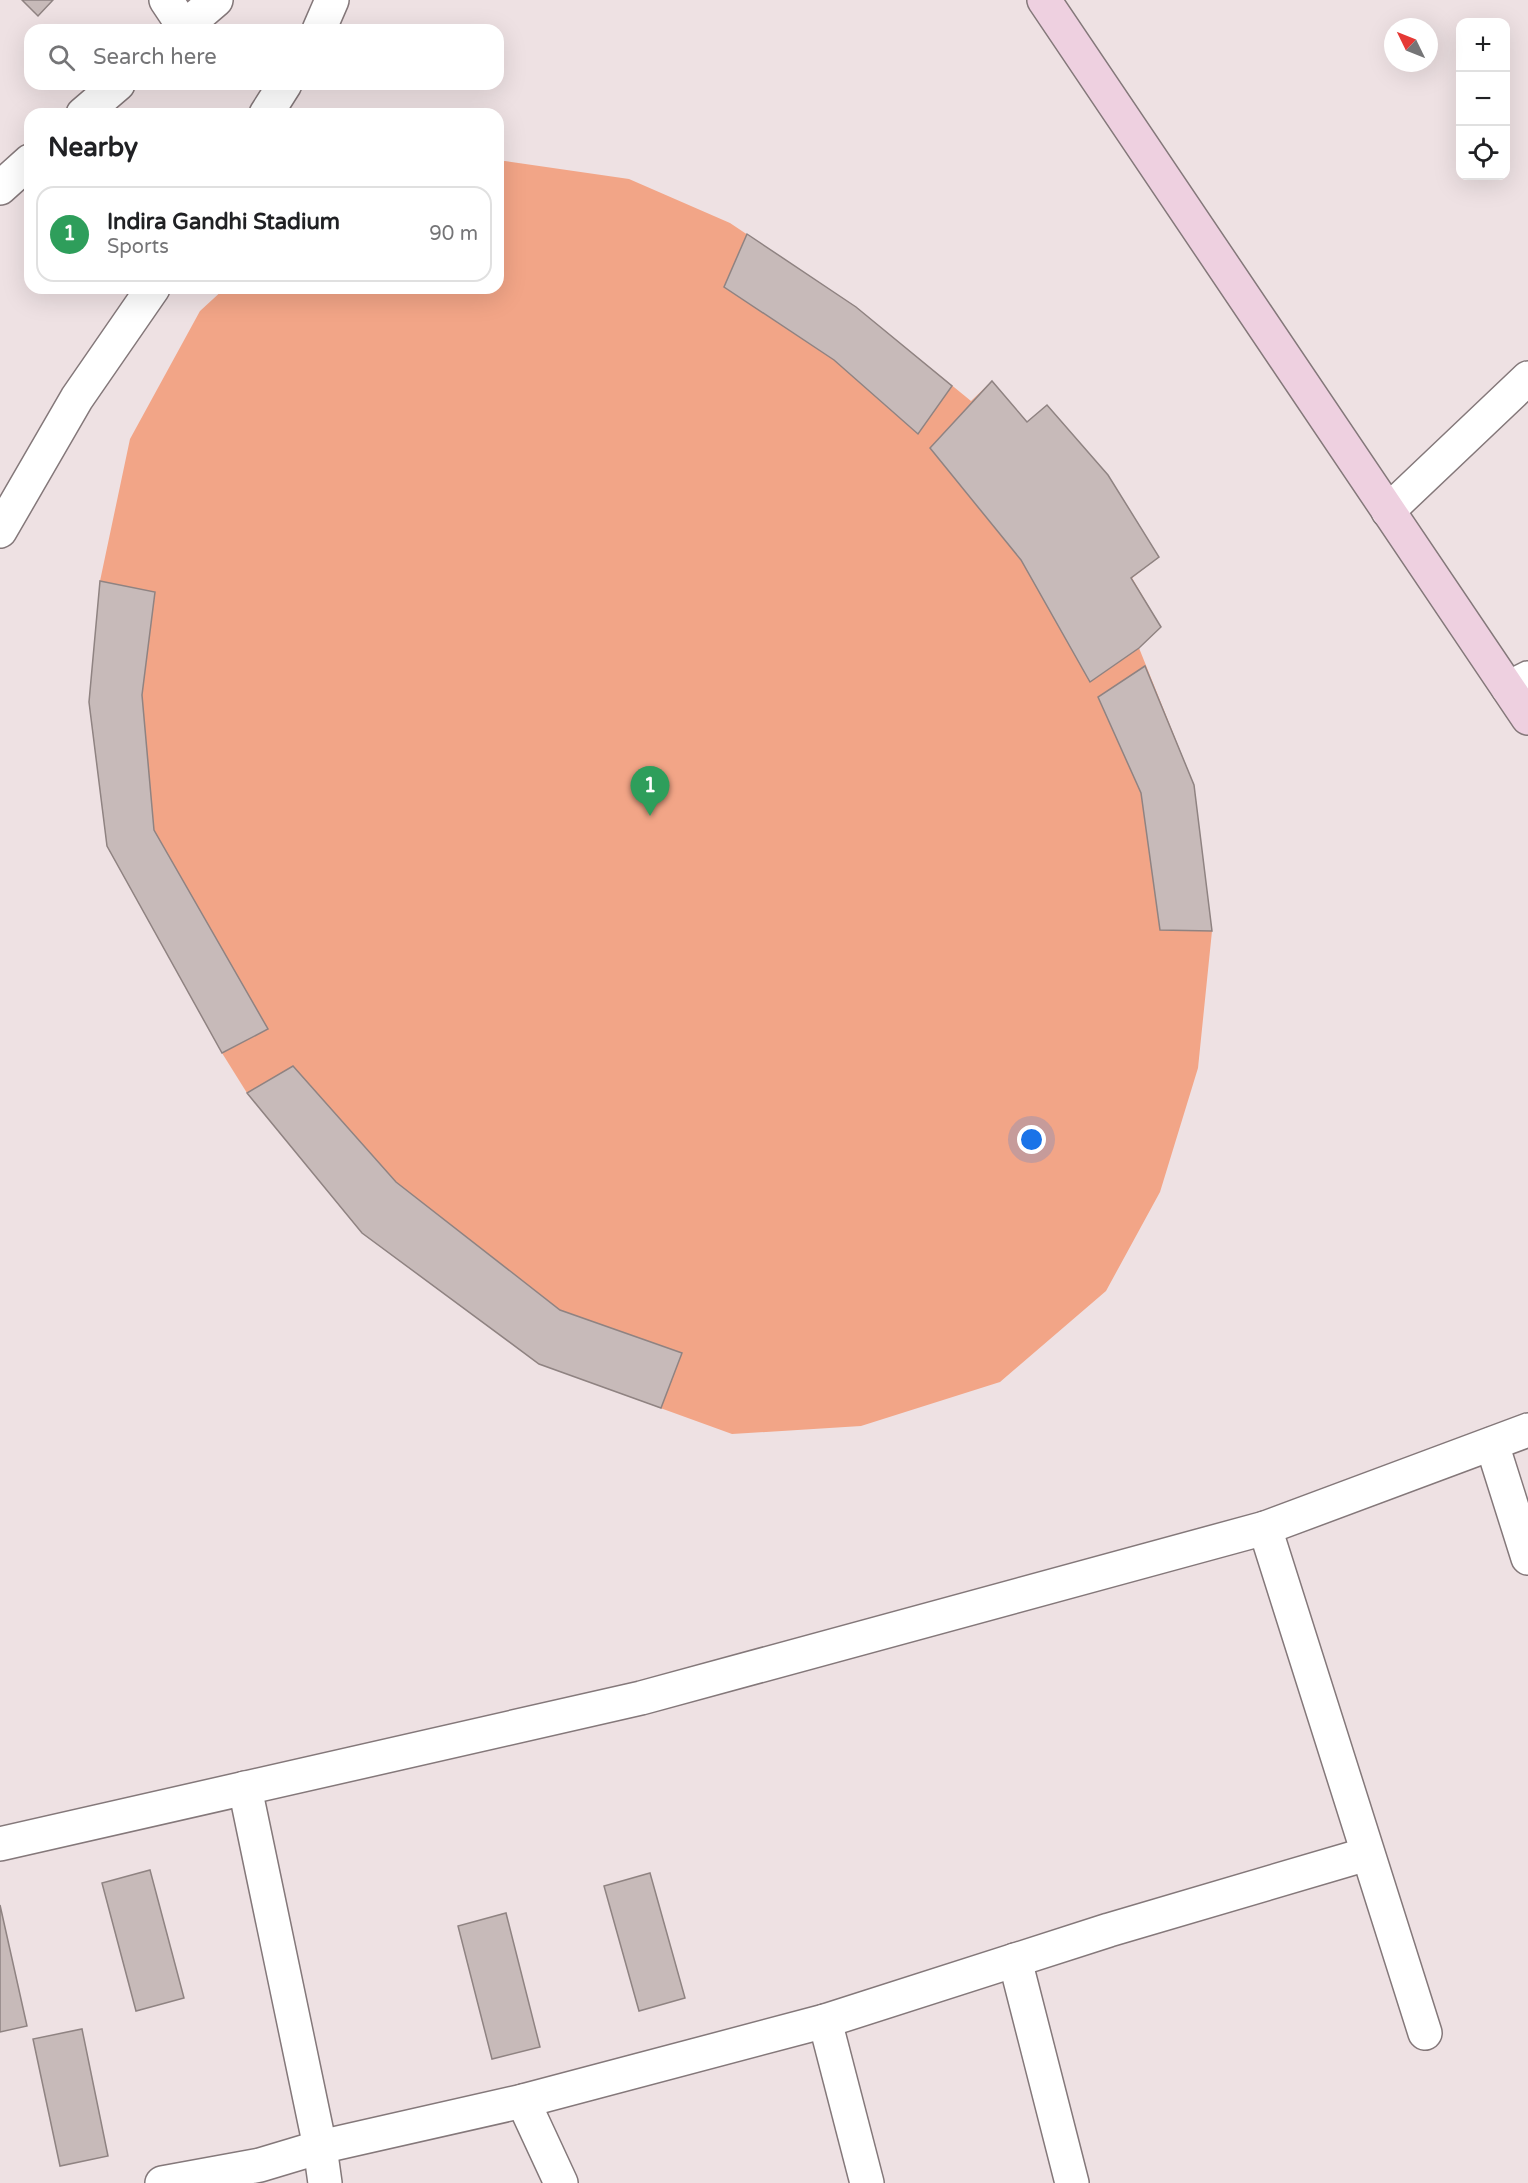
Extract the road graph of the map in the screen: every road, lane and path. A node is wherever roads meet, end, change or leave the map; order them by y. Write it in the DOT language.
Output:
graph roads {
  1 [pos="166,0"];
  2 [pos="216,0"];
  3 [pos="333,0"];
  4 [pos="1044,0"];
  5 [pos="181,24"];
  6 [pos="188,24"];
  7 [pos="322,24"];
  8 [pos="111,90"];
  9 [pos="281,90"];
  10 [pos="91,108"];
  11 [pos="270,108"];
  12 [pos="24,166"];
  13 [pos="0,188"];
  14 [pos="149,294"];
  15 [pos="1528,378"];
  16 [pos="1388,510"];
  17 [pos="0,531"];
  18 [pos="1518,683"];
  19 [pos="1528,718"];
  20 [pos="1528,1430"];
  21 [pos="1492,1443"];
  22 [pos="1265,1528"];
  23 [pos="1528,1558"];
  24 [pos="245,1788"];
  25 [pos="0,1844"];
  26 [pos="1367,1854"];
  27 [pos="1015,1960"];
  28 [pos="825,2021"];
  29 [pos="1425,2033"];
  30 [pos="523,2101"];
  31 [pos="320,2147"];
  32 [pos="162,2183"];
  33 [pos="325,2183"];
  34 [pos="561,2183"];
  35 [pos="867,2183"];
  36 [pos="1072,2183"];
  1 -- 5 [label="street"];
  2 -- 6 [label="street"];
  3 -- 7 [label="street"];
  4 -- 16 [label="street"];
  8 -- 10 [label="street"];
  9 -- 11 [label="street"];
  12 -- 13 [label="street"];
  14 -- 17 [label="street"];
  15 -- 16 [label="street"];
  16 -- 18 [label="street"];
  18 -- 19 [label="street"];
  20 -- 21 [label="street"];
  21 -- 22 [label="street"];
  21 -- 23 [label="street"];
  22 -- 24 [label="street"];
  22 -- 26 [label="street"];
  24 -- 25 [label="street"];
  24 -- 31 [label="street"];
  26 -- 27 [label="street"];
  26 -- 29 [label="street"];
  27 -- 28 [label="street"];
  27 -- 36 [label="street"];
  28 -- 30 [label="street"];
  28 -- 35 [label="street"];
  30 -- 31 [label="street"];
  30 -- 34 [label="street"];
  31 -- 32 [label="street"];
  31 -- 33 [label="street"];
}
